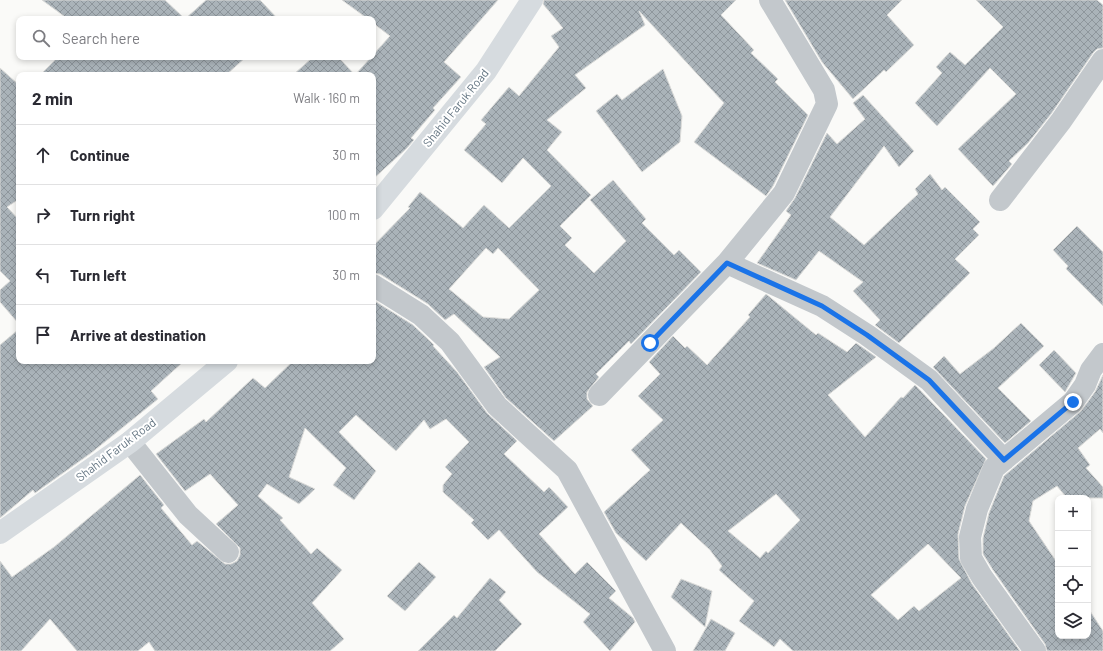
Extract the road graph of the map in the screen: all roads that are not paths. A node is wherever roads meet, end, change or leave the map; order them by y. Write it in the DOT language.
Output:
graph roads {
  1 [pos="532,0"];
  2 [pos="770,0"];
  3 [pos="1103,60"];
  4 [pos="1000,200"];
  5 [pos="376,205"];
  6 [pos="727,263"];
  7 [pos="376,287"];
  8 [pos="1103,354"];
  9 [pos="223,364"];
  10 [pos="599,395"];
  11 [pos="130,442"];
  12 [pos="1004,460"];
  13 [pos="0,533"];
  14 [pos="228,552"];
  15 [pos="665,651"];
  16 [pos="1035,651"];
  1 -- 5 [label="main road, Shahid Faruk Road"];
  2 -- 6 [label="street"];
  3 -- 4 [label="street"];
  6 -- 10 [label="street"];
  6 -- 12 [label="street"];
  7 -- 15 [label="street"];
  8 -- 12 [label="street"];
  9 -- 11 [label="main road, Shahid Faruk Road"];
  11 -- 13 [label="main road, Shahid Faruk Road"];
  11 -- 14 [label="street"];
  12 -- 16 [label="street"];
}
